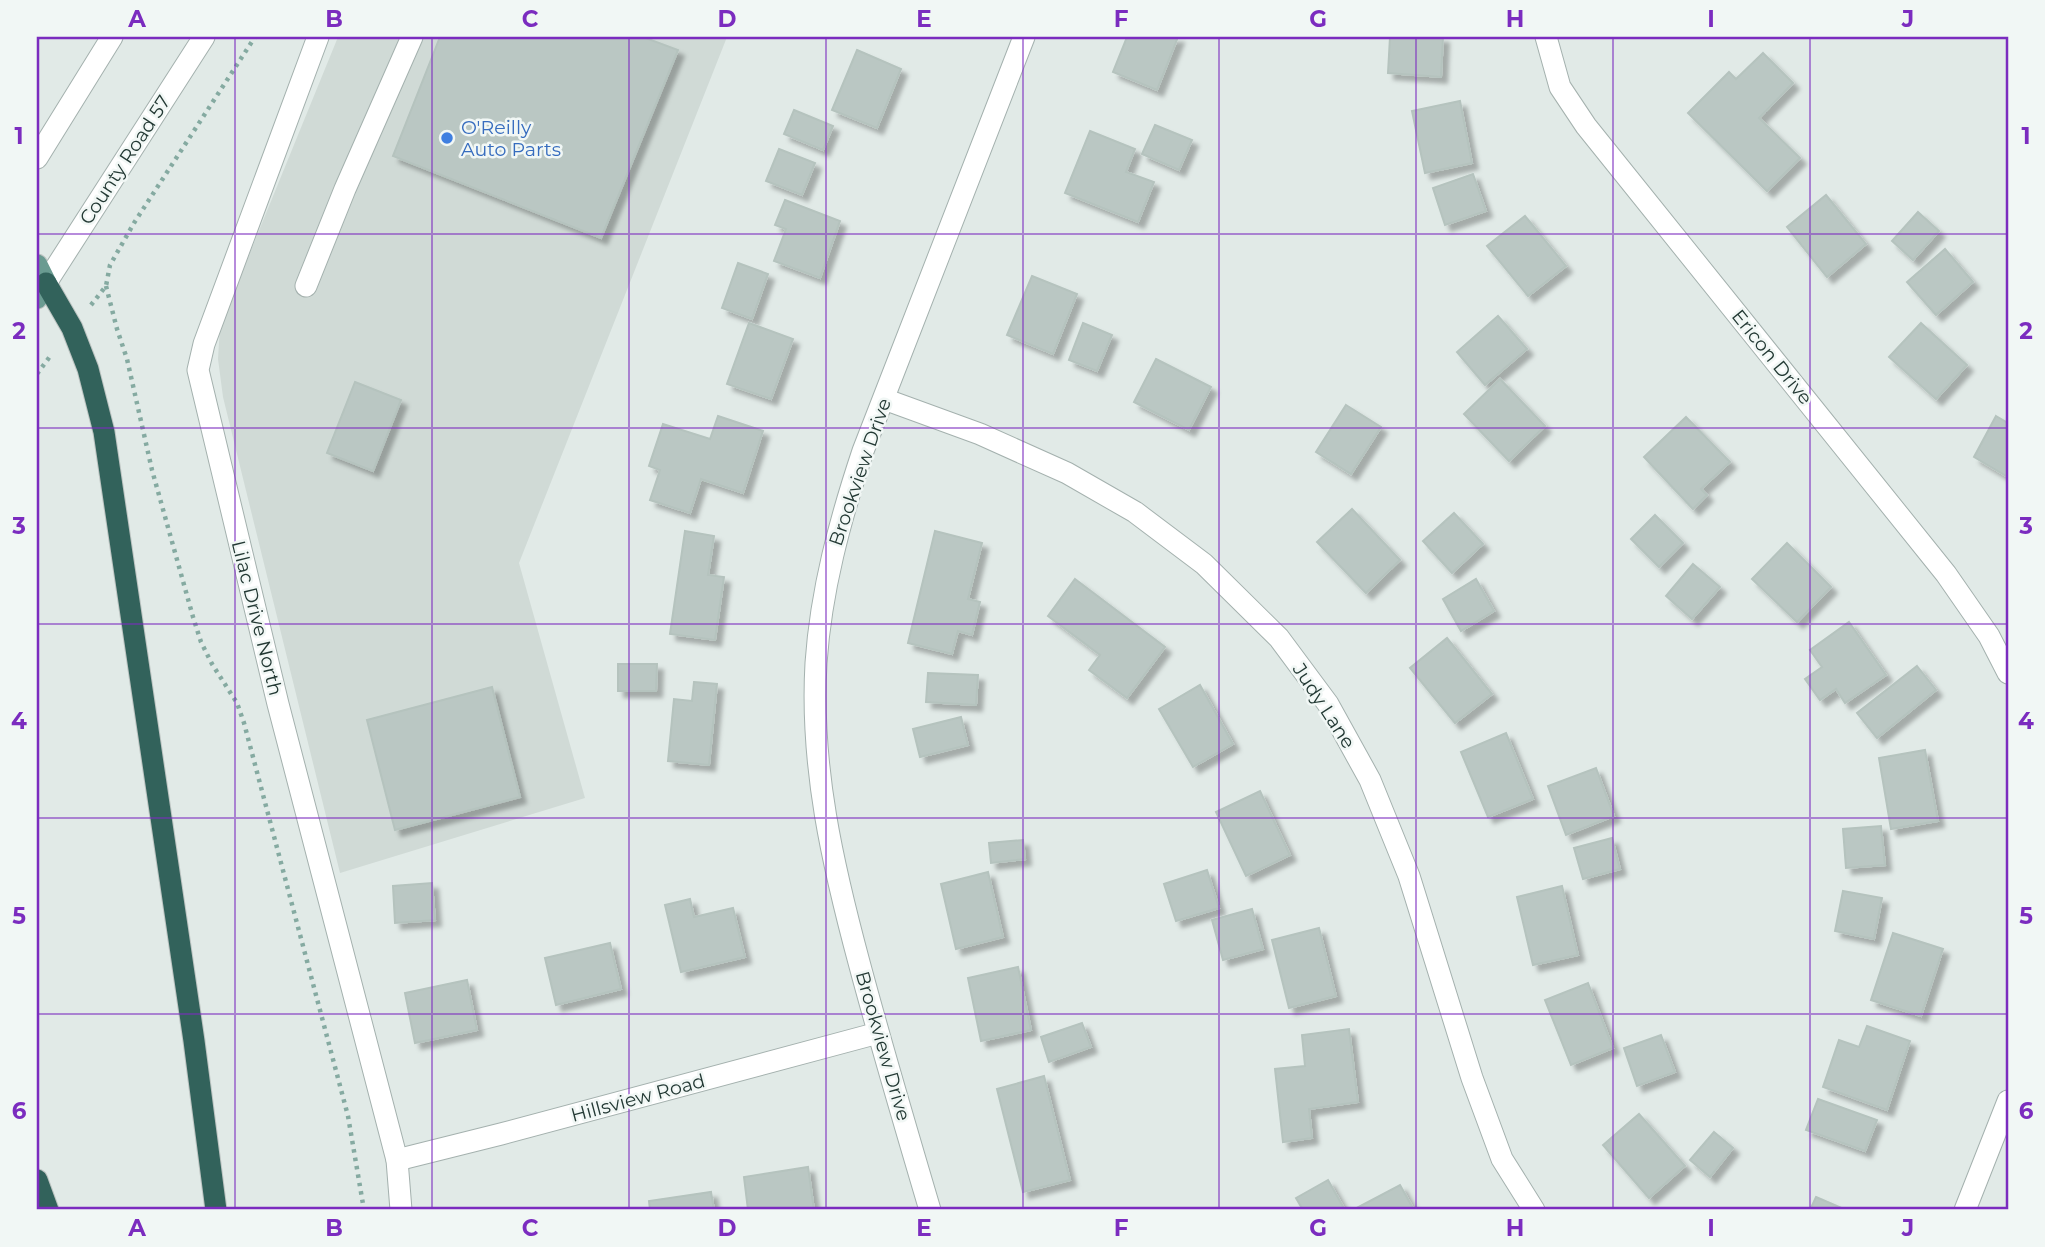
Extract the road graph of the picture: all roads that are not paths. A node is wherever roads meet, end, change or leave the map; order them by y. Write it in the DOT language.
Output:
graph roads {
  1 [pos="112,37"];
  2 [pos="204,37"];
  3 [pos="318,37"];
  4 [pos="412,37"];
  5 [pos="1024,37"];
  6 [pos="1546,37"];
  7 [pos="37,158"];
  8 [pos="40,282"];
  9 [pos="306,286"];
  10 [pos="884,398"];
  11 [pos="1999,634"];
  12 [pos="2008,673"];
  13 [pos="878,1033"];
  14 [pos="2008,1101"];
  15 [pos="397,1160"];
  16 [pos="37,1181"];
  17 [pos="47,1210"];
  18 [pos="216,1210"];
  19 [pos="401,1210"];
  20 [pos="930,1210"];
  21 [pos="1534,1210"];
  22 [pos="1965,1210"];
  1 -- 7 [label="street"];
  2 -- 8 [label="street, County Road 57"];
  3 -- 15 [label="street, Lilac Drive North"];
  4 -- 9 [label="street"];
  5 -- 10 [label="street, Brookview Drive"];
  6 -- 11 [label="street, Ericon Drive"];
  8 -- 18 [label="highway"];
  10 -- 13 [label="street, Brookview Drive"];
  10 -- 21 [label="street, Judy Lane"];
  11 -- 12 [label="street, Ericon Drive"];
  13 -- 15 [label="street, Hillsview Road"];
  13 -- 20 [label="street, Brookview Drive"];
  14 -- 22 [label="street"];
  15 -- 19 [label="street, Lilac Drive North"];
  16 -- 17 [label="highway"];
}
